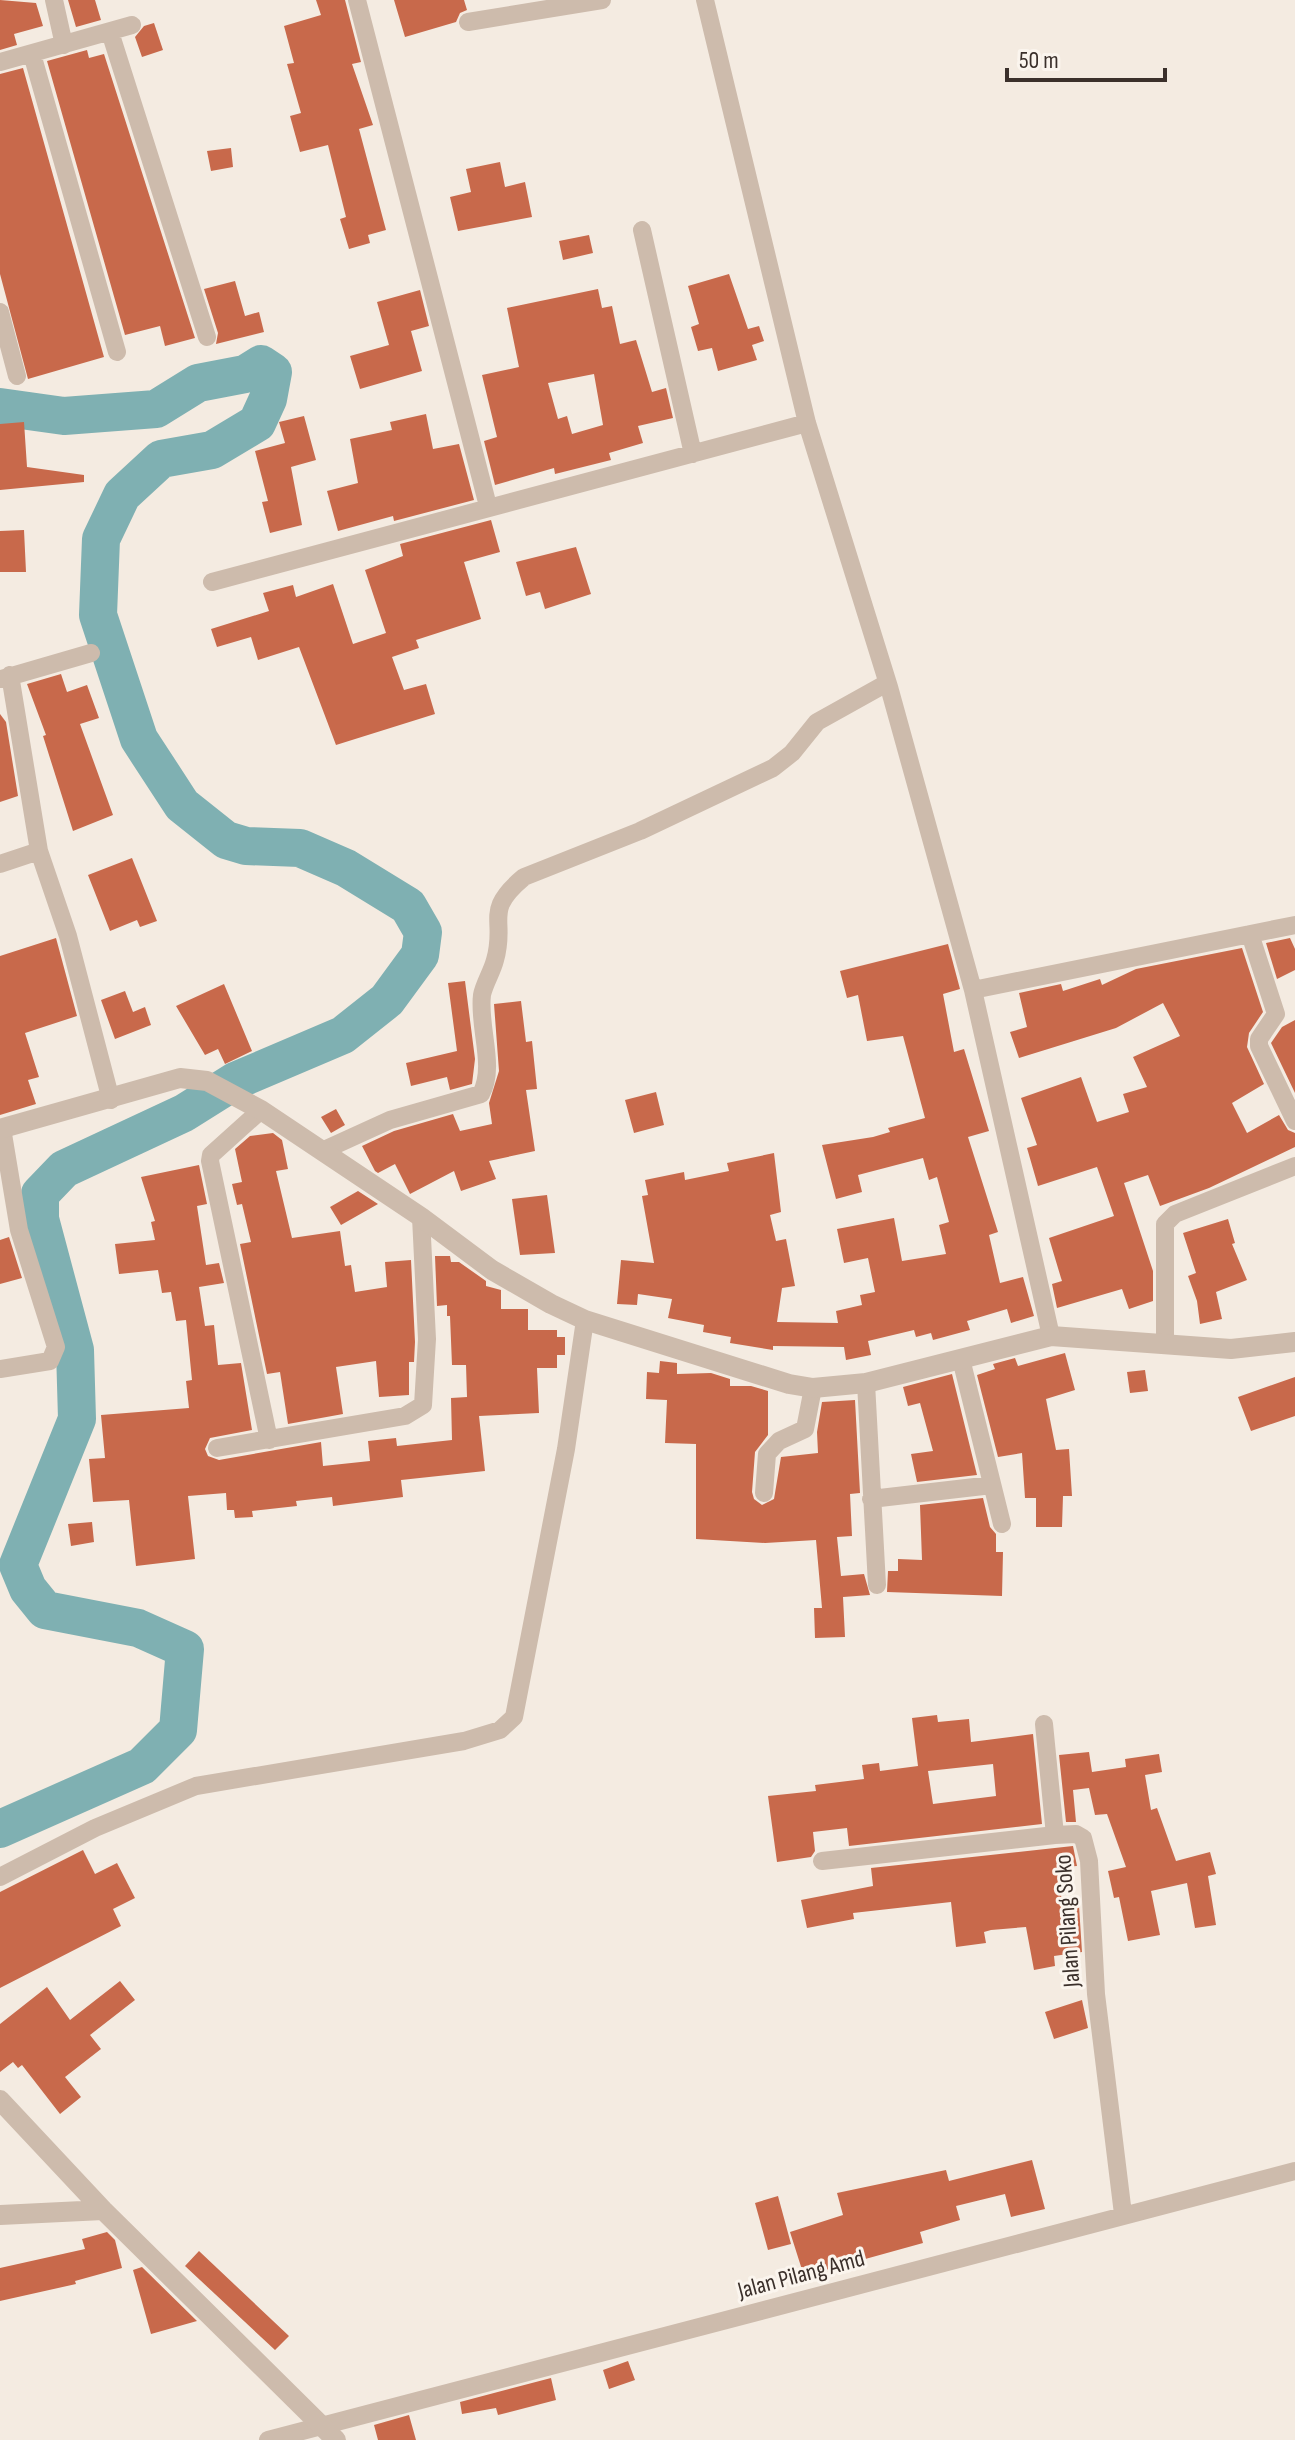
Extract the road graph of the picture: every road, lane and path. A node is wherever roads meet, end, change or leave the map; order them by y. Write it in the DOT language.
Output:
graph roads {
  1 [pos="54,0"];
  2 [pos="357,0"];
  3 [pos="602,0"];
  4 [pos="705,0"];
  5 [pos="468,22"];
  6 [pos="132,25"];
  7 [pos="110,32"];
  8 [pos="64,45"];
  9 [pos="32,54"];
  10 [pos="0,62"];
  11 [pos="642,230"];
  12 [pos="0,312"];
  13 [pos="207,337"];
  14 [pos="117,352"];
  15 [pos="17,376"];
  16 [pos="807,423"];
  17 [pos="693,454"];
  18 [pos="488,506"];
  19 [pos="212,582"];
  20 [pos="91,653"];
  21 [pos="5,677"];
  22 [pos="887,683"];
  23 [pos="39,851"];
  24 [pos="0,864"];
  25 [pos="1295,925"];
  26 [pos="1250,934"];
  27 [pos="973,990"];
  28 [pos="111,1100"];
  29 [pos="261,1110"];
  30 [pos="1295,1121"];
  31 [pos="1,1128"];
  32 [pos="322,1151"];
  33 [pos="1295,1166"];
  34 [pos="421,1217"];
  35 [pos="19,1230"];
  36 [pos="0,1235"];
  37 [pos="585,1320"];
  38 [pos="1051,1336"];
  39 [pos="1295,1342"];
  40 [pos="1165,1343"];
  41 [pos="961,1359"];
  42 [pos="0,1369"];
  43 [pos="866,1383"];
  44 [pos="813,1388"];
  45 [pos="269,1440"];
  46 [pos="217,1448"];
  47 [pos="992,1485"];
  48 [pos="764,1493"];
  49 [pos="871,1499"];
  50 [pos="1002,1524"];
  51 [pos="877,1585"];
  52 [pos="1044,1724"];
  53 [pos="1055,1835"];
  54 [pos="822,1861"];
  55 [pos="0,1877"];
  56 [pos="0,2100"];
  57 [pos="1295,2171"];
  58 [pos="103,2210"];
  59 [pos="1123,2214"];
  60 [pos="0,2215"];
  61 [pos="328,2433"];
  62 [pos="268,2440"];
  1 -- 8 [label="street"];
  2 -- 18 [label="street"];
  3 -- 5 [label="street"];
  4 -- 16 [label="street"];
  6 -- 7 [label="street"];
  7 -- 8 [label="street"];
  7 -- 13 [label="street"];
  8 -- 9 [label="street"];
  9 -- 10 [label="street"];
  9 -- 14 [label="street"];
  11 -- 17 [label="street"];
  12 -- 15 [label="street"];
  16 -- 17 [label="street"];
  16 -- 22 [label="street"];
  17 -- 18 [label="street"];
  18 -- 19 [label="street"];
  20 -- 21 [label="street"];
  21 -- 23 [label="street"];
  22 -- 27 [label="street"];
  22 -- 32 [label="street"];
  23 -- 24 [label="street"];
  23 -- 28 [label="street"];
  25 -- 26 [label="street"];
  26 -- 27 [label="street"];
  26 -- 30 [label="street"];
  27 -- 38 [label="street"];
  28 -- 29 [label="street"];
  28 -- 31 [label="street"];
  29 -- 32 [label="street"];
  29 -- 45 [label="street"];
  31 -- 35 [label="street"];
  32 -- 34 [label="street"];
  33 -- 40 [label="street"];
  34 -- 37 [label="street"];
  34 -- 45 [label="street"];
  35 -- 36 [label="street"];
  35 -- 42 [label="street"];
  37 -- 44 [label="street"];
  37 -- 55 [label="street"];
  38 -- 40 [label="street"];
  38 -- 41 [label="street"];
  39 -- 40 [label="street"];
  41 -- 43 [label="street"];
  41 -- 47 [label="street"];
  43 -- 44 [label="street"];
  43 -- 49 [label="street"];
  44 -- 48 [label="street"];
  45 -- 46 [label="street"];
  47 -- 49 [label="street"];
  47 -- 50 [label="street"];
  49 -- 51 [label="street"];
  52 -- 53 [label="street"];
  53 -- 54 [label="street, Jalan Pilang Soko"];
  53 -- 59 [label="street, Jalan Pilang Soko"];
  56 -- 58 [label="street"];
  57 -- 59 [label="street, Jalan Pilang Amd"];
  58 -- 60 [label="street"];
  58 -- 61 [label="street"];
  59 -- 61 [label="street, Jalan Pilang Amd"];
  61 -- 62 [label="street, Jalan Pilang Amd"];
}
